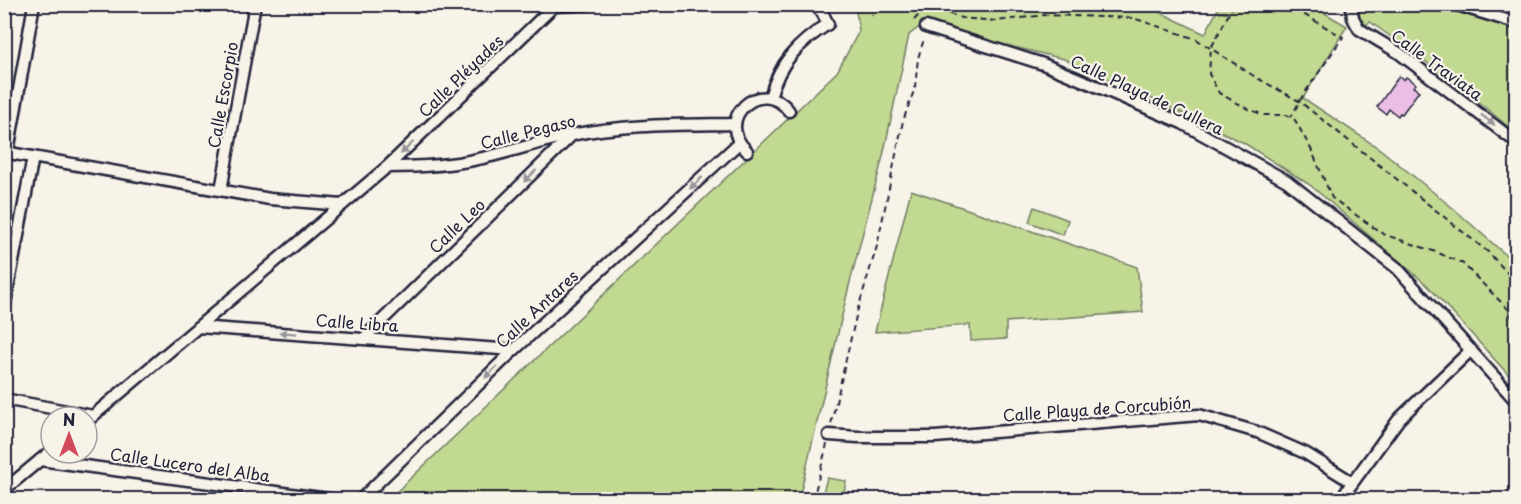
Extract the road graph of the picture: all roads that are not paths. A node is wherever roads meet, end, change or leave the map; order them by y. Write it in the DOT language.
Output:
graph roads {
  1 [pos="34,4"];
  2 [pos="255,4"];
  3 [pos="588,4"];
  4 [pos="813,4"];
  5 [pos="1351,4"];
  6 [pos="1454,4"];
  7 [pos="556,5"];
  8 [pos="1516,23"];
  9 [pos="926,30"];
  10 [pos="770,97"];
  11 [pos="789,111"];
  12 [pos="735,124"];
  13 [pos="572,135"];
  14 [pos="1516,142"];
  15 [pos="6,152"];
  16 [pos="33,157"];
  17 [pos="387,167"];
  18 [pos="221,190"];
  19 [pos="342,205"];
  20 [pos="4,309"];
  21 [pos="198,327"];
  22 [pos="363,338"];
  23 [pos="514,350"];
  24 [pos="1471,350"];
  25 [pos="4,399"];
  26 [pos="1516,401"];
  27 [pos="39,407"];
  28 [pos="99,410"];
  29 [pos="829,435"];
  30 [pos="39,461"];
  31 [pos="77,465"];
  32 [pos="1352,482"];
  33 [pos="4,490"];
  34 [pos="336,500"];
  35 [pos="360,500"];
  36 [pos="1340,500"];
  1 -- 15 [label="street"];
  2 -- 18 [label="street, Calle Escorpio"];
  3 -- 7 [label="street"];
  4 -- 10 [label="street"];
  5 -- 14 [label="street, Calle Traviata, one-way"];
  6 -- 8 [label="street"];
  7 -- 17 [label="street, Calle Pléyades, one-way"];
  9 -- 24 [label="street, Calle Playa de Cullera"];
  10 -- 11 [label="street"];
  10 -- 12 [label="street"];
  12 -- 13 [label="street, Calle Pegaso"];
  12 -- 23 [label="street, Calle Antares, one-way"];
  13 -- 17 [label="street, Calle Pegaso"];
  13 -- 22 [label="street, Calle Leo, one-way"];
  15 -- 16 [label="street"];
  16 -- 18 [label="street"];
  16 -- 20 [label="street"];
  17 -- 19 [label="street"];
  18 -- 19 [label="street"];
  19 -- 21 [label="street"];
  22 -- 21 [label="street, Calle Libra, one-way"];
  21 -- 28 [label="street"];
  22 -- 23 [label="street, Calle Libra"];
  23 -- 35 [label="street, Calle Antares, one-way"];
  24 -- 26 [label="street, Calle Playa de Cullera"];
  24 -- 32 [label="street"];
  25 -- 27 [label="street"];
  29 -- 32 [label="street, Calle Playa de Corcubión"];
  30 -- 33 [label="street"];
  31 -- 34 [label="street, Calle Lucero del Alba"];
  32 -- 36 [label="street"];
}
